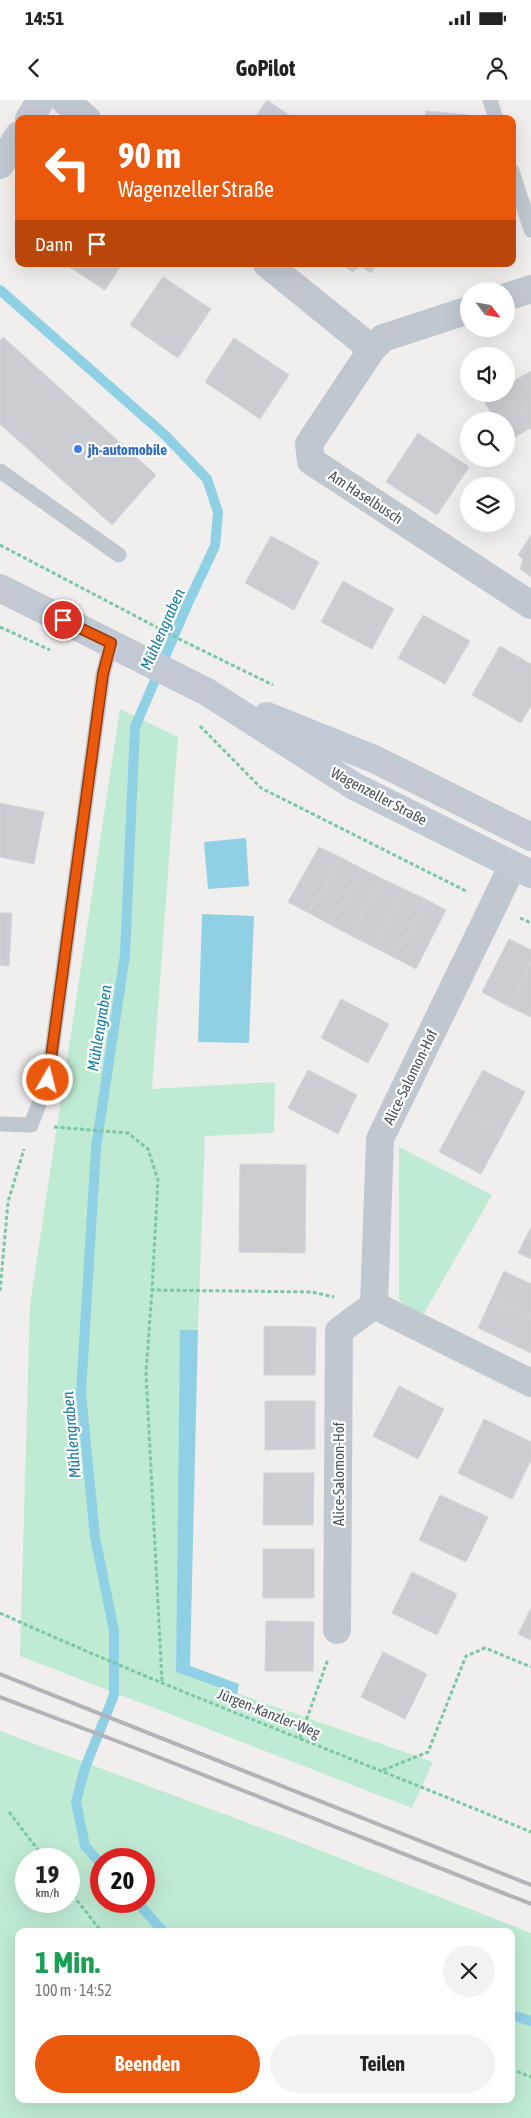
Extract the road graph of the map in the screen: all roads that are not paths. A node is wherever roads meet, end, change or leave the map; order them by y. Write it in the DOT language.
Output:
graph roads {
  1 [pos="41,100"];
  2 [pos="64,100"];
  3 [pos="490,100"];
  4 [pos="32,115"];
  5 [pos="82,115"];
  6 [pos="495,115"];
  7 [pos="15,141"];
  8 [pos="0,165"];
  9 [pos="516,183"];
  10 [pos="531,230"];
  11 [pos="271,267"];
  12 [pos="531,290"];
  13 [pos="515,295"];
  14 [pos="460,313"];
  15 [pos="372,349"];
  16 [pos="0,471"];
  17 [pos="119,555"];
  18 [pos="0,588"];
  19 [pos="531,605"];
  20 [pos="111,643"];
  21 [pos="207,692"];
  22 [pos="531,837"];
  23 [pos="522,869"];
  24 [pos="0,1124"];
  25 [pos="374,1305"];
  26 [pos="531,1383"];
  27 [pos="338,1630"];
  1 -- 4 [label="main road"];
  2 -- 5 [label="street"];
  3 -- 6 [label="lane"];
  7 -- 8 [label="main road"];
  9 -- 10 [label="lane"];
  11 -- 15 [label="street"];
  12 -- 13 [label="street"];
  14 -- 15 [label="street, Am Haselbusch"];
  15 -- 19 [label="street, Am Haselbusch"];
  16 -- 17 [label="lane"];
  18 -- 20 [label="main road, Wagenzeller Straße"];
  20 -- 21 [label="main road, Wagenzeller Straße"];
  20 -- 24 [label="lane"];
  21 -- 22 [label="main road, Wagenzeller Straße"];
  21 -- 23 [label="main road, Wagenzeller Straße"];
  23 -- 25 [label="street, Alice-Salomon-Hof"];
  25 -- 26 [label="street"];
  25 -- 27 [label="street, Alice-Salomon-Hof"];
}
